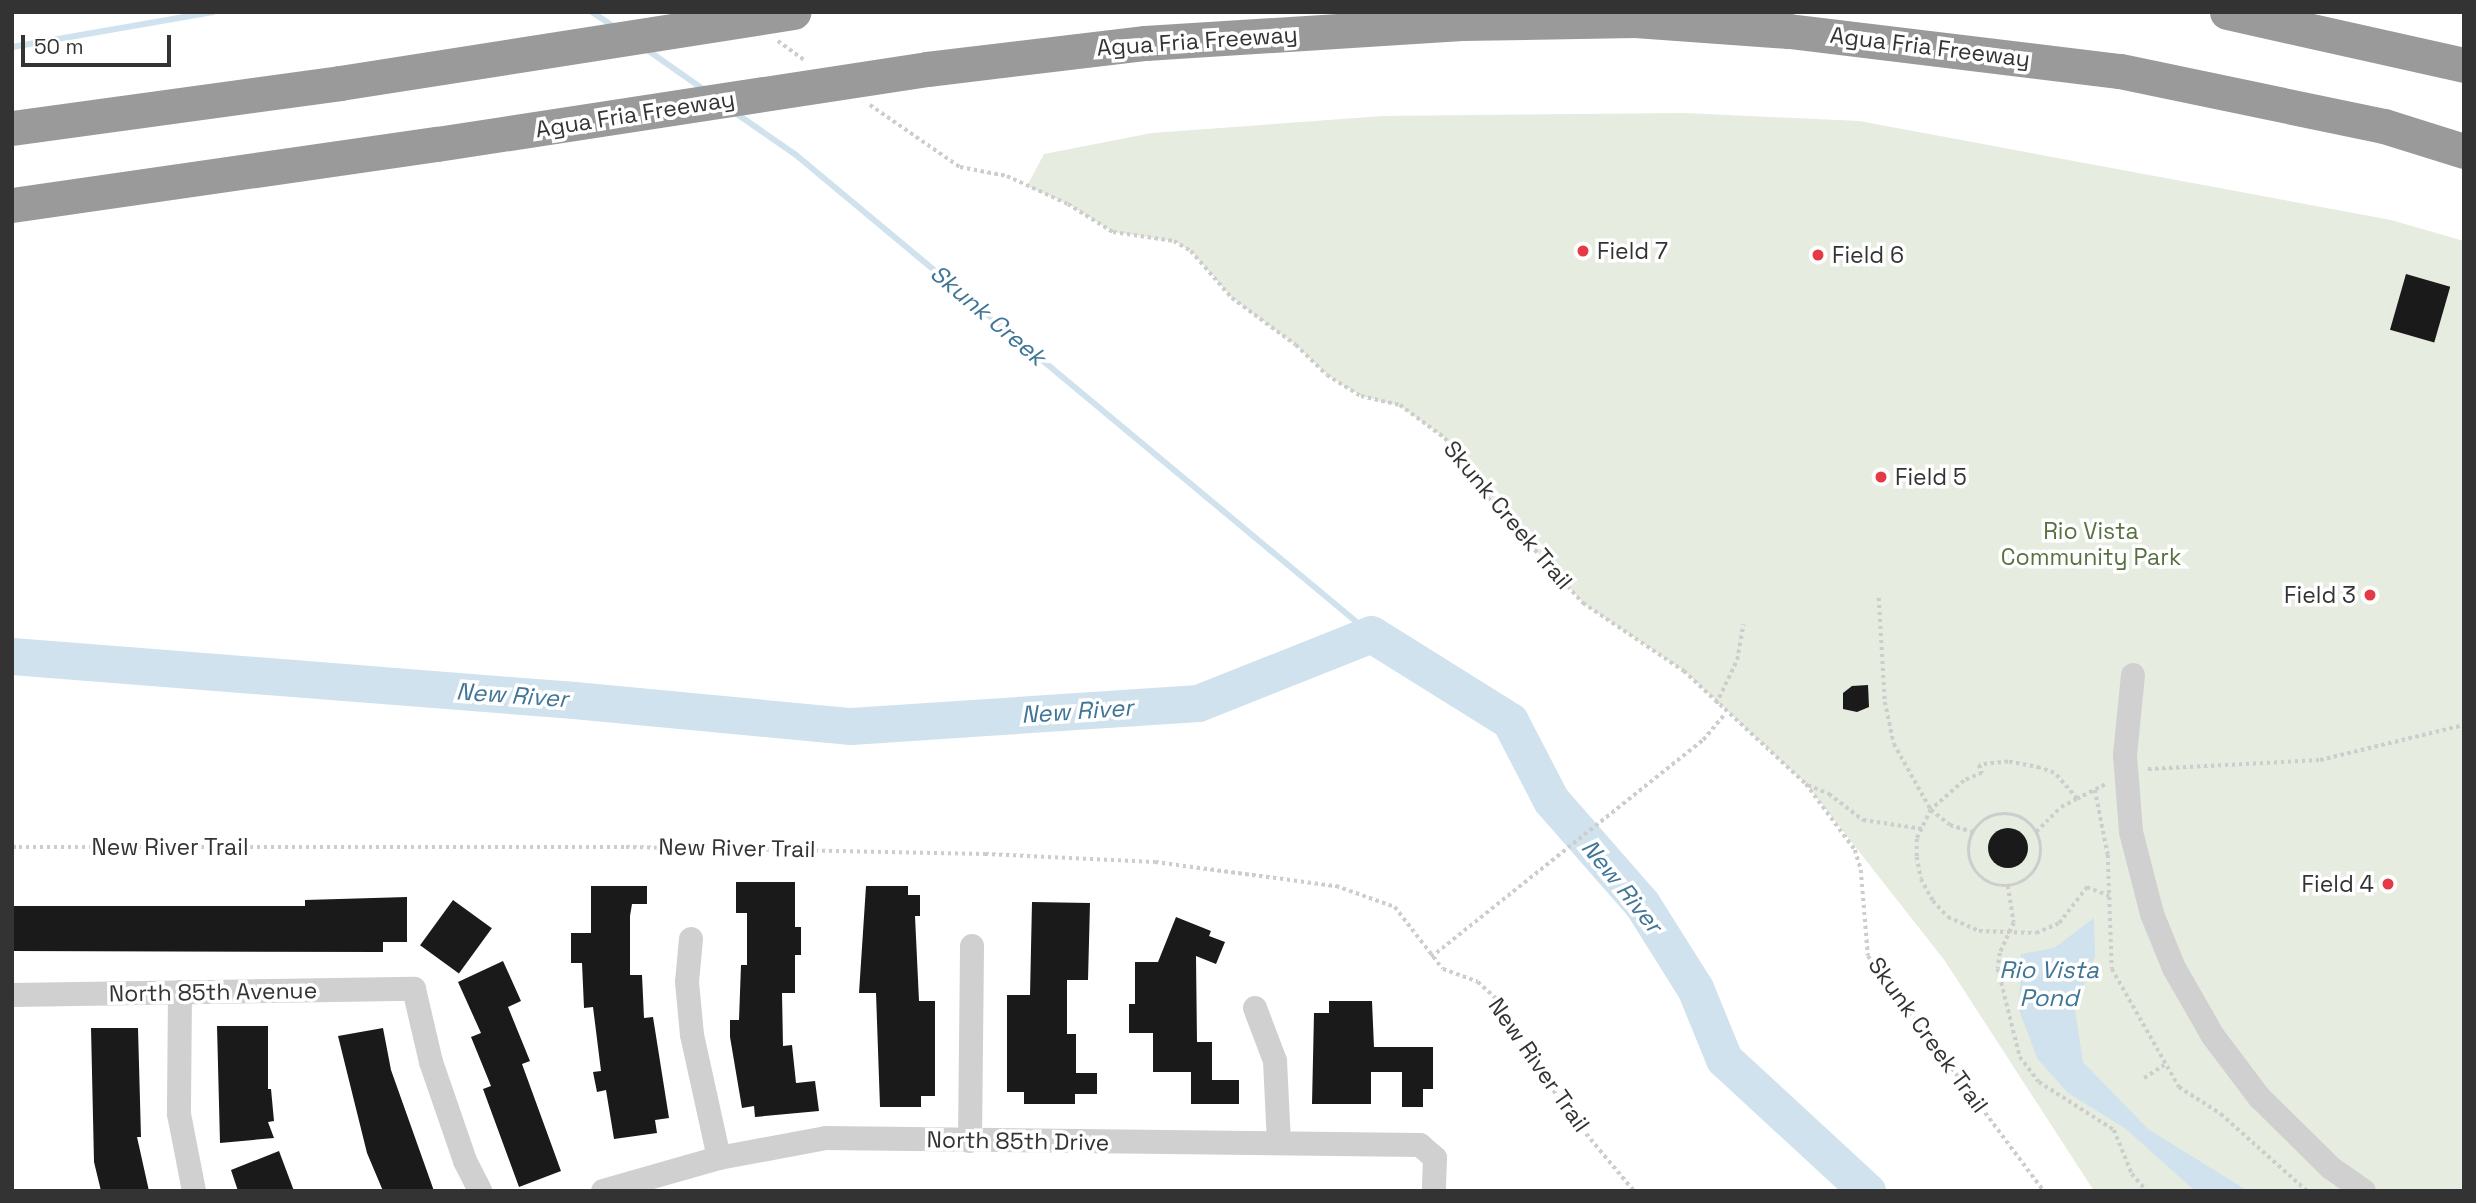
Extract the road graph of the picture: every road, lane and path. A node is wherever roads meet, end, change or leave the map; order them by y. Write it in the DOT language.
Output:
graph roads {
  1 [pos="793,12"];
  2 [pos="2227,12"];
  3 [pos="2464,65"];
  4 [pos="885,115"];
  5 [pos="12,128"];
  6 [pos="2464,151"];
  7 [pos="12,205"];
  8 [pos="1880,598"];
  9 [pos="1743,625"];
  10 [pos="2133,675"];
  11 [pos="1716,704"];
  12 [pos="1725,714"];
  13 [pos="1806,784"];
  14 [pos="2095,790"];
  15 [pos="2077,799"];
  16 [pos="1923,829"];
  17 [pos="1973,832"];
  18 [pos="2036,832"];
  19 [pos="12,847"];
  20 [pos="2008,886"];
  21 [pos="2087,887"];
  22 [pos="2109,896"];
  23 [pos="691,939"];
  24 [pos="972,946"];
  25 [pos="1431,957"];
  26 [pos="180,992"];
  27 [pos="12,995"];
  28 [pos="1255,1007"];
  29 [pos="2164,1065"];
  30 [pos="2144,1078"];
  31 [pos="971,1141"];
  32 [pos="1279,1143"];
  33 [pos="719,1158"];
  34 [pos="2305,1190"];
  35 [pos="194,1191"];
  36 [pos="480,1191"];
  37 [pos="603,1191"];
  38 [pos="1434,1191"];
  39 [pos="1634,1191"];
  40 [pos="2044,1191"];
  41 [pos="2147,1191"];
  42 [pos="2364,1191"];
  1 -- 5 [label="highway, bridge"];
  2 -- 3 [label="highway"];
  4 -- 11 [label="path, Skunk Creek Trail"];
  6 -- 7 [label="highway, Agua Fria Freeway, bridge"];
  8 -- 17 [label="path"];
  9 -- 11 [label="path"];
  10 -- 42 [label="street"];
  11 -- 12 [label="path, Skunk Creek Trail"];
  12 -- 13 [label="path, Skunk Creek Trail"];
  12 -- 25 [label="path"];
  13 -- 16 [label="path"];
  13 -- 40 [label="path, Skunk Creek Trail"];
  14 -- 22 [label="path"];
  15 -- 18 [label="path"];
  17 -- 18 [label="path"];
  17 -- 20 [label="path"];
  18 -- 20 [label="path"];
  19 -- 25 [label="path, New River Trail"];
  20 -- 41 [label="path"];
  21 -- 22 [label="path"];
  22 -- 29 [label="path"];
  23 -- 33 [label="street"];
  24 -- 31 [label="street"];
  25 -- 39 [label="path, New River Trail"];
  26 -- 27 [label="street, North 85th Avenue"];
  26 -- 35 [label="street"];
  26 -- 36 [label="street, North 85th Avenue"];
  28 -- 32 [label="street"];
  29 -- 30 [label="path"];
  29 -- 34 [label="path"];
  31 -- 32 [label="street, North 85th Drive"];
  31 -- 33 [label="street, North 85th Drive"];
  32 -- 38 [label="street, North 85th Drive"];
  33 -- 37 [label="street, North 85th Drive"];
}
